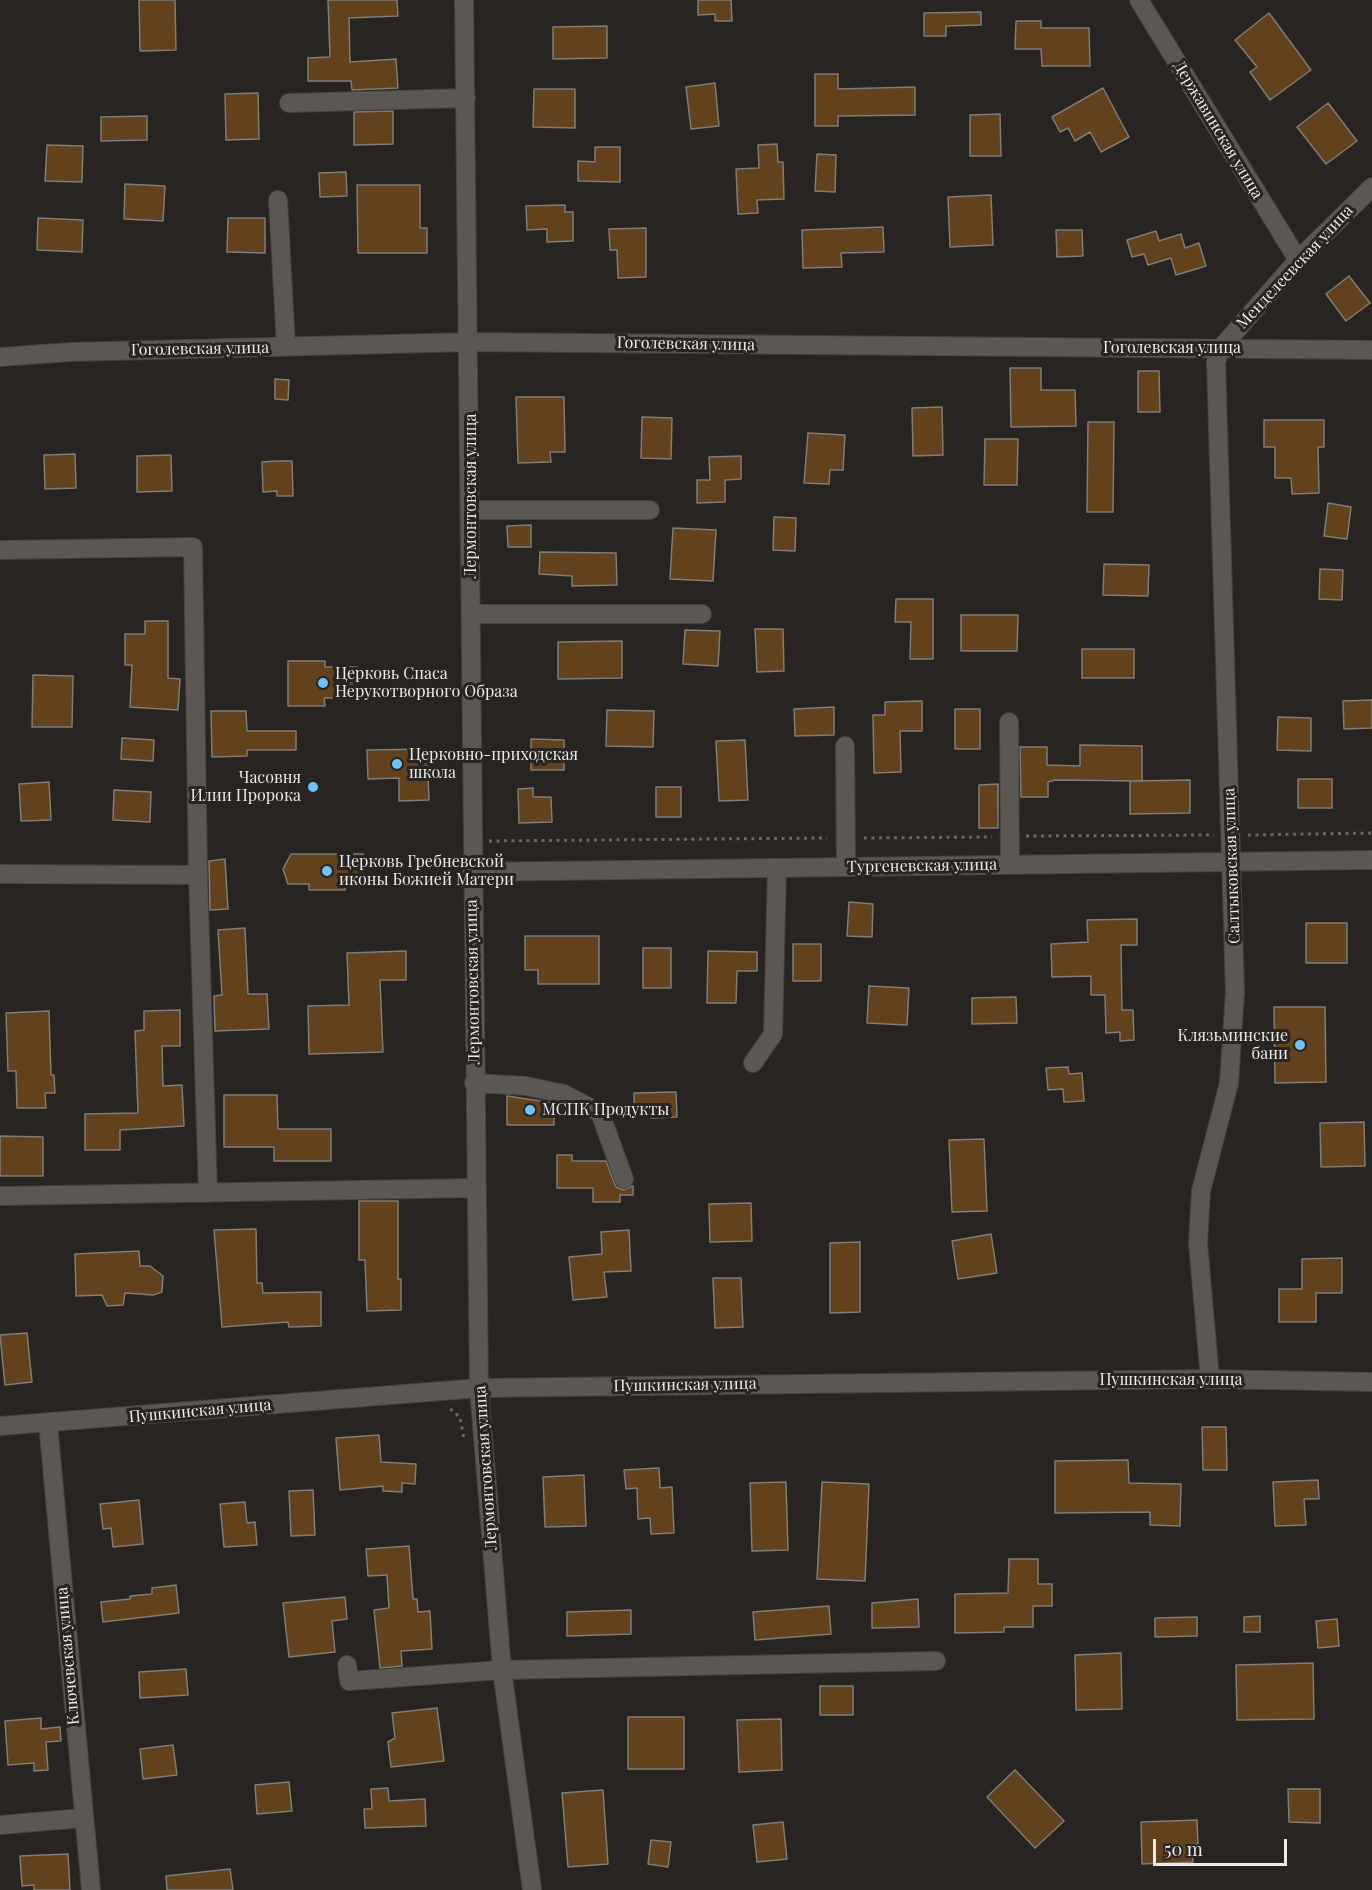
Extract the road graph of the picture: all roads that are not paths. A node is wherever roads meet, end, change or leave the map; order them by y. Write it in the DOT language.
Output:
graph roads {
  1 [pos="464,0"];
  2 [pos="1139,0"];
  3 [pos="466,98"];
  4 [pos="289,103"];
  5 [pos="1372,187"];
  6 [pos="278,200"];
  7 [pos="1298,260"];
  8 [pos="470,342"];
  9 [pos="286,346"];
  10 [pos="1220,349"];
  11 [pos="1372,350"];
  12 [pos="0,357"];
  13 [pos="472,510"];
  14 [pos="650,510"];
  15 [pos="0,550"];
  16 [pos="471,614"];
  17 [pos="702,614"];
  18 [pos="1009,722"];
  19 [pos="845,746"];
  20 [pos="1233,860"];
  21 [pos="1372,860"];
  22 [pos="1010,864"];
  23 [pos="846,867"];
  24 [pos="777,868"];
  25 [pos="472,872"];
  26 [pos="0,874"];
  27 [pos="198,875"];
  28 [pos="753,1063"];
  29 [pos="474,1083"];
  30 [pos="624,1179"];
  31 [pos="475,1188"];
  32 [pos="208,1193"];
  33 [pos="0,1197"];
  34 [pos="1210,1378"];
  35 [pos="1372,1382"];
  36 [pos="479,1388"];
  37 [pos="48,1423"];
  38 [pos="0,1426"];
  39 [pos="936,1661"];
  40 [pos="347,1665"];
  41 [pos="502,1670"];
  42 [pos="83,1818"];
  43 [pos="0,1825"];
  44 [pos="91,1890"];
  45 [pos="532,1890"];
  1 -- 3 [label="street, Лермонтовская улица"];
  2 -- 7 [label="street, Державинская улица"];
  3 -- 4 [label="street"];
  3 -- 8 [label="street, Лермонтовская улица"];
  5 -- 7 [label="street, Менделеевская улица"];
  6 -- 9 [label="street"];
  7 -- 10 [label="street, Менделеевская улица"];
  8 -- 9 [label="street, Гоголевская улица"];
  8 -- 10 [label="street, Гоголевская улица"];
  8 -- 13 [label="street, Лермонтовская улица"];
  9 -- 12 [label="street, Гоголевская улица"];
  10 -- 11 [label="street, Гоголевская улица"];
  10 -- 20 [label="street, Салтыковская улица"];
  13 -- 14 [label="street"];
  13 -- 16 [label="street, Лермонтовская улица"];
  15 -- 27 [label="street"];
  16 -- 17 [label="street"];
  16 -- 25 [label="street, Лермонтовская улица"];
  18 -- 22 [label="street"];
  19 -- 23 [label="street"];
  20 -- 21 [label="street, Тургеневская улица"];
  20 -- 22 [label="street, Тургеневская улица"];
  20 -- 34 [label="street, Салтыковская улица"];
  22 -- 23 [label="street, Тургеневская улица"];
  23 -- 24 [label="street, Тургеневская улица"];
  24 -- 25 [label="street, Тургеневская улица"];
  24 -- 28 [label="street"];
  25 -- 29 [label="street, Лермонтовская улица"];
  26 -- 27 [label="street"];
  27 -- 32 [label="street"];
  29 -- 30 [label="street"];
  29 -- 31 [label="street, Лермонтовская улица"];
  31 -- 32 [label="street"];
  31 -- 36 [label="street, Лермонтовская улица"];
  32 -- 33 [label="street"];
  34 -- 35 [label="street, Пушкинская улица"];
  34 -- 36 [label="street, Пушкинская улица"];
  36 -- 37 [label="street, Пушкинская улица"];
  36 -- 41 [label="street, Лермонтовская улица"];
  37 -- 38 [label="street, Пушкинская улица"];
  37 -- 42 [label="street, Ключевская улица"];
  39 -- 41 [label="street"];
  40 -- 41 [label="street"];
  41 -- 45 [label="street, Лермонтовская улица"];
  42 -- 43 [label="street"];
  42 -- 44 [label="street, Ключевская улица"];
}
